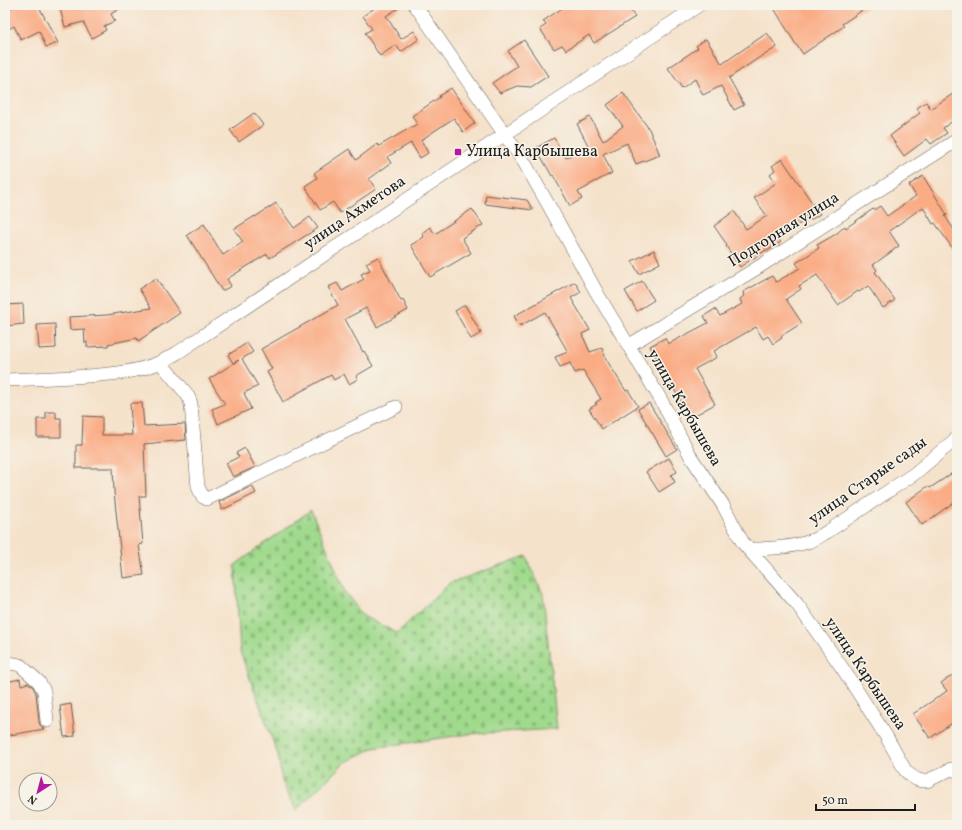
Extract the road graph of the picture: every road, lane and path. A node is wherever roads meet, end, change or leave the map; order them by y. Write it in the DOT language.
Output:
graph roads {
  1 [pos="415,5"];
  2 [pos="699,5"];
  3 [pos="505,134"];
  4 [pos="957,140"];
  5 [pos="628,346"];
  6 [pos="160,362"];
  7 [pos="5,380"];
  8 [pos="396,406"];
  9 [pos="957,438"];
  10 [pos="748,549"];
  11 [pos="5,662"];
  12 [pos="48,721"];
  13 [pos="955,769"];
  1 -- 3 [label="street, улица Карбышева"];
  2 -- 3 [label="street, улица Ахметова"];
  3 -- 5 [label="street, улица Карбышева"];
  3 -- 6 [label="street, улица Ахметова"];
  4 -- 5 [label="street, Подгорная улица"];
  5 -- 10 [label="street, улица Карбышева"];
  6 -- 7 [label="street, улица Ахметова"];
  6 -- 8 [label="street"];
  9 -- 10 [label="street, улица Старые сады"];
  10 -- 13 [label="street, улица Карбышева"];
  11 -- 12 [label="street"];
}
